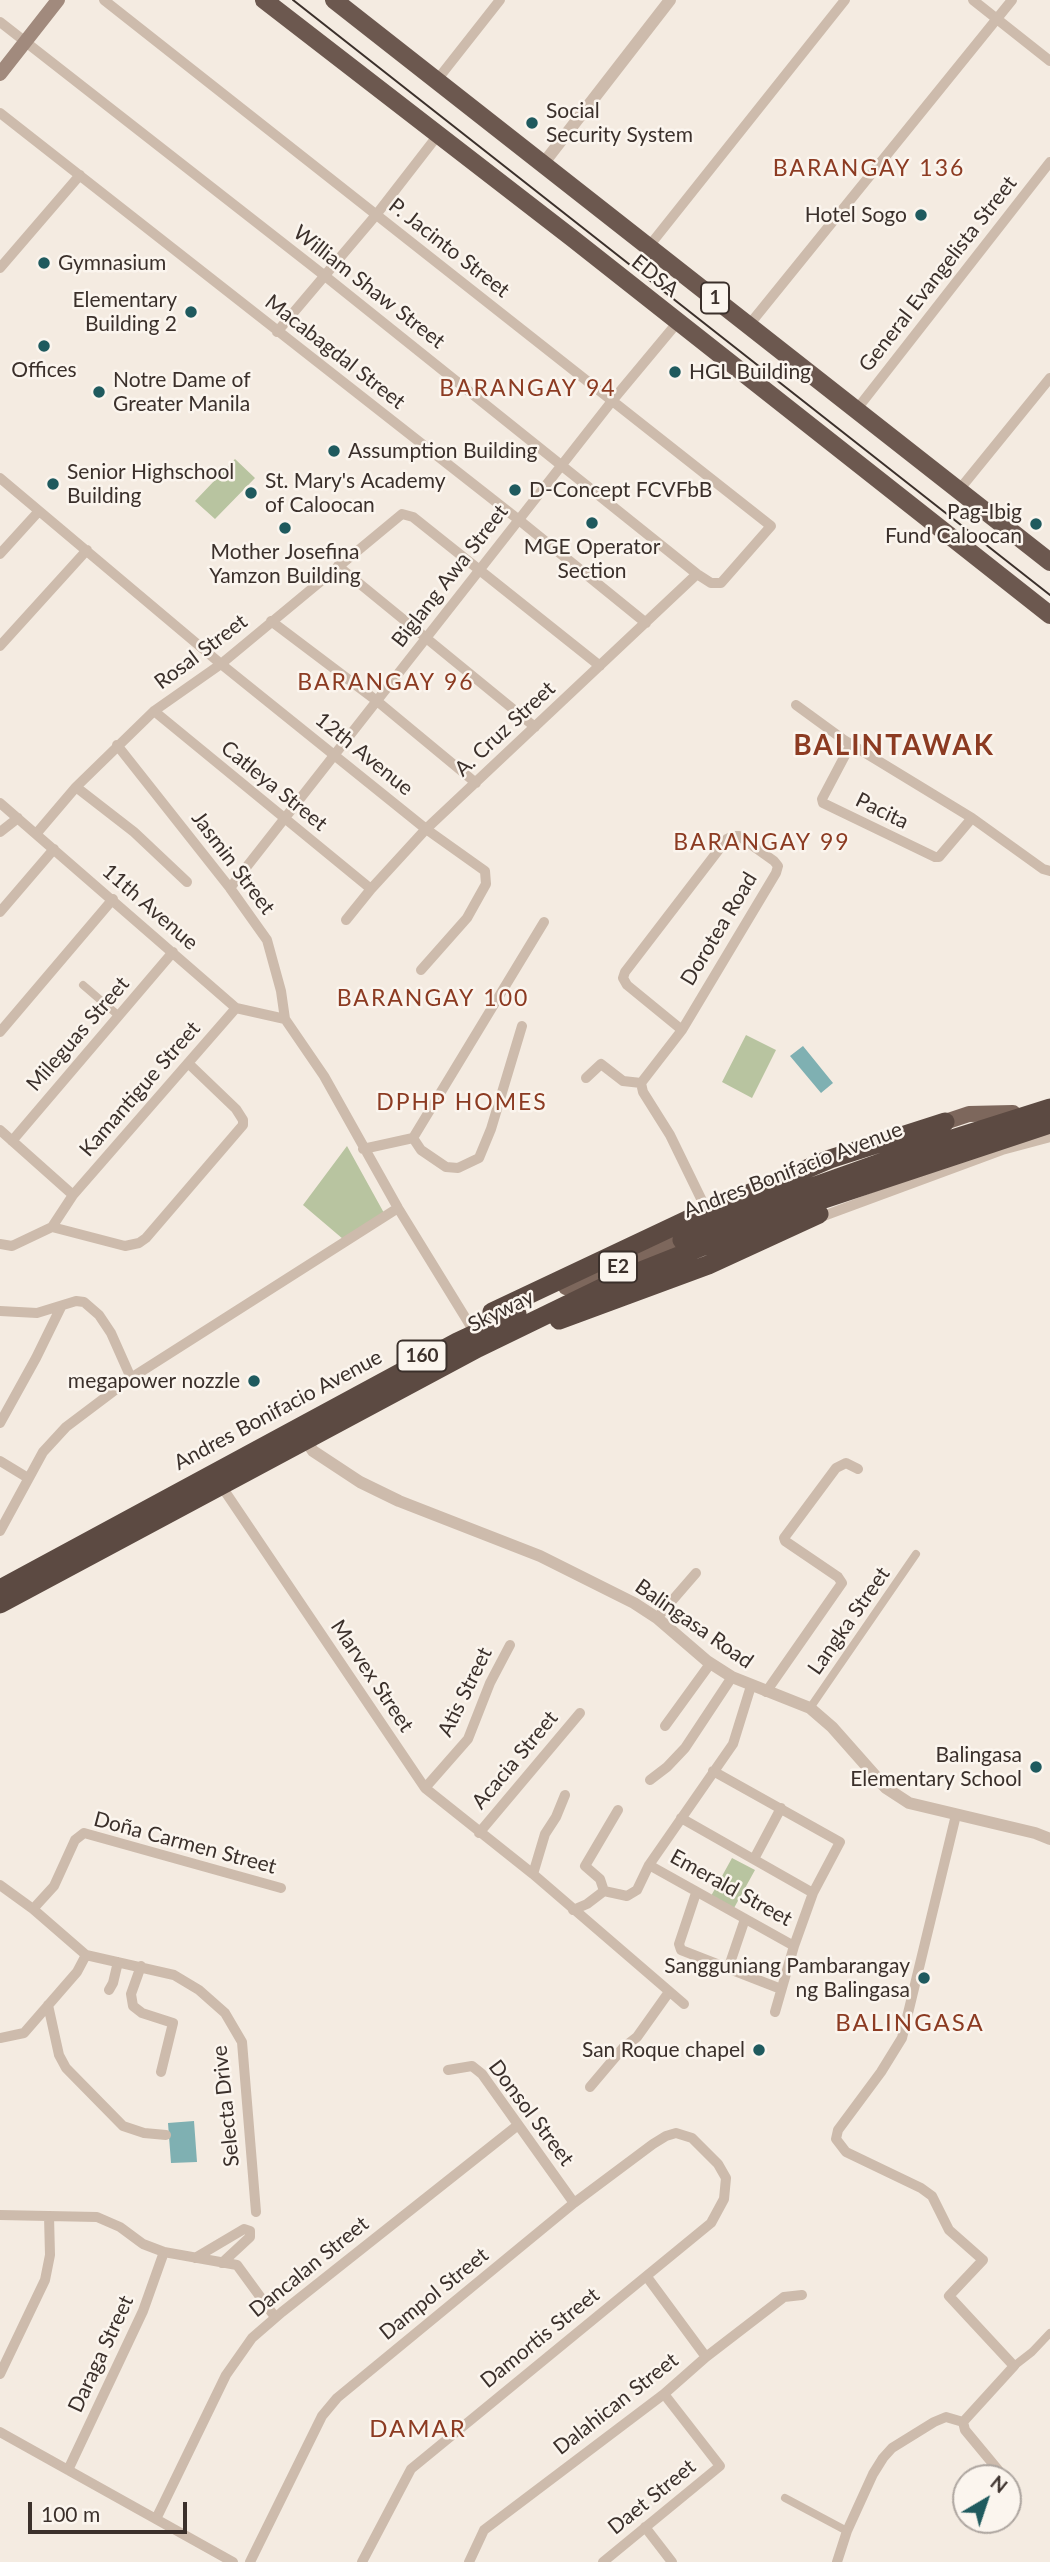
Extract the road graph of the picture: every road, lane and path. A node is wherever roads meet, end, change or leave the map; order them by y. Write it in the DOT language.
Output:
graph roads {
  1 [pos="58,0"];
  2 [pos="104,0"];
  3 [pos="264,0"];
  4 [pos="325,0"];
  5 [pos="334,0"];
  6 [pos="500,0"];
  7 [pos="670,0"];
  8 [pos="845,0"];
  9 [pos="973,0"];
  10 [pos="1012,0"];
  11 [pos="997,19"];
  12 [pos="0,22"];
  13 [pos="380,34"];
  14 [pos="26,43"];
  15 [pos="1050,61"];
  16 [pos="0,74"];
  17 [pos="437,79"];
  18 [pos="0,113"];
  19 [pos="438,135"];
  20 [pos="1050,162"];
  21 [pos="543,164"];
  22 [pos="80,175"];
  23 [pos="376,215"];
  24 [pos="650,246"];
  25 [pos="0,268"];
  26 [pos="325,276"];
  27 [pos="677,323"];
  28 [pos="749,325"];
  29 [pos="277,332"];
  30 [pos="1050,378"];
  31 [pos="612,401"];
  32 [pos="857,409"];
  33 [pos="562,466"];
  34 [pos="0,478"];
  35 [pos="959,490"];
  36 [pos="39,511"];
  37 [pos="519,520"];
  38 [pos="87,550"];
  39 [pos="0,554"];
  40 [pos="1050,562"];
  41 [pos="338,566"];
  42 [pos="479,570"];
  43 [pos="697,574"];
  44 [pos="1050,615"];
  45 [pos="271,621"];
  46 [pos="646,622"];
  47 [pos="426,638"];
  48 [pos="0,646"];
  49 [pos="221,664"];
  50 [pos="600,666"];
  51 [pos="377,701"];
  52 [pos="796,705"];
  53 [pos="154,711"];
  54 [pos="535,727"];
  55 [pos="851,744"];
  56 [pos="117,745"];
  57 [pos="334,755"];
  58 [pos="476,783"];
  59 [pos="76,787"];
  60 [pos="0,803"];
  61 [pos="18,818"];
  62 [pos="971,818"];
  63 [pos="283,819"];
  64 [pos="426,829"];
  65 [pos="0,832"];
  66 [pos="36,834"];
  67 [pos="54,849"];
  68 [pos="1050,872"];
  69 [pos="187,882"];
  70 [pos="230,888"];
  71 [pos="371,889"];
  72 [pos="113,900"];
  73 [pos="0,912"];
  74 [pos="346,920"];
  75 [pos="544,922"];
  76 [pos="173,952"];
  77 [pos="421,970"];
  78 [pos="83,985"];
  79 [pos="236,1008"];
  80 [pos="119,1016"];
  81 [pos="285,1019"];
  82 [pos="522,1026"];
  83 [pos="682,1030"];
  84 [pos="0,1032"];
  85 [pos="188,1063"];
  86 [pos="586,1077"];
  87 [pos="641,1083"];
  88 [pos="1050,1101"];
  89 [pos="1050,1108"];
  90 [pos="1013,1113"];
  91 [pos="945,1122"];
  92 [pos="1050,1124"];
  93 [pos="0,1130"];
  94 [pos="1050,1137"];
  95 [pos="413,1138"];
  96 [pos="12,1141"];
  97 [pos="917,1144"];
  98 [pos="363,1149"];
  99 [pos="1002,1150"];
  100 [pos="72,1195"];
  101 [pos="398,1208"];
  102 [pos="712,1223"];
  103 [pos="52,1227"];
  104 [pos="0,1236"];
  105 [pos="6,1245"];
  106 [pos="61,1307"];
  107 [pos="0,1311"];
  108 [pos="543,1318"];
  109 [pos="469,1340"];
  110 [pos="131,1378"];
  111 [pos="0,1423"];
  112 [pos="307,1442"];
  113 [pos="0,1461"];
  114 [pos="858,1469"];
  115 [pos="210,1471"];
  116 [pos="28,1478"];
  117 [pos="222,1487"];
  118 [pos="0,1531"];
  119 [pos="916,1554"];
  120 [pos="696,1573"];
  121 [pos="0,1586"];
  122 [pos="0,1606"];
  123 [pos="657,1618"];
  124 [pos="510,1644"];
  125 [pos="710,1664"];
  126 [pos="732,1677"];
  127 [pos="751,1686"];
  128 [pos="766,1692"];
  129 [pos="810,1708"];
  130 [pos="580,1713"];
  131 [pos="665,1726"];
  132 [pos="713,1771"];
  133 [pos="650,1780"];
  134 [pos="425,1788"];
  135 [pos="565,1795"];
  136 [pos="781,1808"];
  137 [pos="618,1810"];
  138 [pos="956,1815"];
  139 [pos="681,1818"];
  140 [pos="479,1833"];
  141 [pos="1050,1839"];
  142 [pos="754,1859"];
  143 [pos="649,1865"];
  144 [pos="533,1874"];
  145 [pos="0,1885"];
  146 [pos="281,1888"];
  147 [pos="604,1891"];
  148 [pos="696,1893"];
  149 [pos="813,1893"];
  150 [pos="33,1909"];
  151 [pos="573,1910"];
  152 [pos="745,1919"];
  153 [pos="794,1946"];
  154 [pos="86,1955"];
  155 [pos="118,1962"];
  156 [pos="141,1966"];
  157 [pos="728,1969"];
  158 [pos="781,1989"];
  159 [pos="109,1990"];
  160 [pos="669,1992"];
  161 [pos="684,2004"];
  162 [pos="48,2005"];
  163 [pos="775,2012"];
  164 [pos="0,2038"];
  165 [pos="448,2070"];
  166 [pos="162,2072"];
  167 [pos="590,2087"];
  168 [pos="519,2125"];
  169 [pos="166,2135"];
  170 [pos="707,2151"];
  171 [pos="575,2203"];
  172 [pos="256,2212"];
  173 [pos="0,2215"];
  174 [pos="49,2216"];
  175 [pos="164,2252"];
  176 [pos="195,2258"];
  177 [pos="222,2263"];
  178 [pos="647,2277"];
  179 [pos="802,2295"];
  180 [pos="275,2317"];
  181 [pos="1050,2333"];
  182 [pos="706,2357"];
  183 [pos="1014,2366"];
  184 [pos="0,2374"];
  185 [pos="664,2394"];
  186 [pos="963,2422"];
  187 [pos="0,2432"];
  188 [pos="993,2464"];
  189 [pos="68,2470"];
  190 [pos="785,2498"];
  191 [pos="156,2519"];
  192 [pos="645,2527"];
  193 [pos="847,2531"];
  194 [pos="233,2562"];
  195 [pos="250,2562"];
  196 [pos="362,2562"];
  197 [pos="469,2562"];
  198 [pos="603,2562"];
  199 [pos="672,2562"];
  200 [pos="837,2562"];
  1 -- 14 [label="main road"];
  2 -- 23 [label="street, P. Jacinto Street"];
  3 -- 19 [label="highway, EDSA / 1"];
  4 -- 13 [label="highway"];
  5 -- 13 [label="highway, EDSA / 1"];
  6 -- 17 [label="street"];
  7 -- 21 [label="street"];
  8 -- 24 [label="street"];
  9 -- 11 [label="street"];
  10 -- 11 [label="street"];
  11 -- 15 [label="street"];
  11 -- 28 [label="street"];
  12 -- 14 [label="street, William Shaw Street"];
  13 -- 17 [label="highway, EDSA / 1"];
  14 -- 16 [label="main road"];
  14 -- 26 [label="street, William Shaw Street"];
  17 -- 21 [label="highway, EDSA / 1"];
  18 -- 22 [label="street, Macabagdal Street"];
  19 -- 23 [label="street"];
  19 -- 27 [label="highway, EDSA / 1"];
  20 -- 32 [label="street, General Evangelista Street"];
  21 -- 24 [label="highway, EDSA / 1"];
  22 -- 25 [label="street"];
  22 -- 29 [label="street, Macabagdal Street"];
  23 -- 26 [label="street"];
  23 -- 31 [label="street, P. Jacinto Street"];
  24 -- 28 [label="highway, EDSA / 1"];
  26 -- 29 [label="street"];
  26 -- 33 [label="street, William Shaw Street"];
  27 -- 31 [label="street, Biglang Awa Street"];
  27 -- 44 [label="highway, EDSA / 1"];
  28 -- 32 [label="highway, EDSA / 1"];
  29 -- 37 [label="street, Macabagdal Street"];
  30 -- 35 [label="street"];
  31 -- 33 [label="street, Biglang Awa Street"];
  31 -- 43 [label="street, P. Jacinto Street"];
  32 -- 35 [label="highway, EDSA / 1"];
  33 -- 37 [label="street, Biglang Awa Street"];
  33 -- 43 [label="street, William Shaw Street"];
  34 -- 36 [label="street, 12th Avenue"];
  35 -- 40 [label="highway, EDSA / 1"];
  36 -- 38 [label="street, 12th Avenue"];
  36 -- 39 [label="street"];
  37 -- 42 [label="street, Biglang Awa Street"];
  37 -- 46 [label="street, Macabagdal Street"];
  38 -- 48 [label="street"];
  38 -- 49 [label="street, 12th Avenue"];
  41 -- 42 [label="street, Rosal Street"];
  41 -- 45 [label="street, Rosal Street"];
  41 -- 47 [label="street"];
  42 -- 47 [label="street, Biglang Awa Street"];
  42 -- 50 [label="street"];
  43 -- 46 [label="street, A. Cruz Street"];
  45 -- 49 [label="street, Rosal Street"];
  45 -- 51 [label="street"];
  46 -- 50 [label="street, A. Cruz Street"];
  47 -- 51 [label="street, Biglang Awa Street"];
  47 -- 54 [label="street"];
  49 -- 53 [label="street, Rosal Street"];
  49 -- 57 [label="street, 12th Avenue"];
  50 -- 54 [label="street, A. Cruz Street"];
  51 -- 57 [label="street, Biglang Awa Street"];
  51 -- 58 [label="street"];
  52 -- 55 [label="street"];
  53 -- 56 [label="street, Rosal Street"];
  53 -- 63 [label="street, Catleya Street"];
  54 -- 58 [label="street, A. Cruz Street"];
  55 -- 62 [label="street"];
  55 -- 62 [label="street, Pacita"];
  56 -- 59 [label="street, Rosal Street"];
  56 -- 70 [label="street, Jasmin Street"];
  57 -- 63 [label="street, Biglang Awa Street"];
  57 -- 64 [label="street, 12th Avenue"];
  58 -- 64 [label="street, A. Cruz Street"];
  59 -- 66 [label="street, Rosal Street"];
  59 -- 69 [label="street"];
  60 -- 61 [label="street, 11th Avenue"];
  61 -- 65 [label="street"];
  61 -- 66 [label="street, 11th Avenue"];
  62 -- 68 [label="street"];
  63 -- 70 [label="street, Biglang Awa Street"];
  63 -- 71 [label="street, Catleya Street"];
  64 -- 71 [label="street, A. Cruz Street"];
  64 -- 77 [label="street, 12th Avenue"];
  66 -- 67 [label="street, 11th Avenue"];
  67 -- 72 [label="street, 11th Avenue"];
  67 -- 73 [label="street"];
  70 -- 81 [label="street, Jasmin Street"];
  71 -- 74 [label="street, A. Cruz Street"];
  72 -- 76 [label="street, 11th Avenue"];
  72 -- 84 [label="street"];
  75 -- 95 [label="street"];
  76 -- 79 [label="street, 11th Avenue"];
  76 -- 80 [label="street, Mileguas Street"];
  78 -- 80 [label="street"];
  79 -- 81 [label="street, 11th Avenue"];
  79 -- 85 [label="street, Kamantigue Street"];
  80 -- 96 [label="street, Mileguas Street"];
  81 -- 98 [label="street"];
  82 -- 95 [label="street"];
  83 -- 83 [label="street, Dorotea Road"];
  83 -- 87 [label="street, Dorotea Road"];
  85 -- 100 [label="street, Kamantigue Street"];
  85 -- 103 [label="street"];
  86 -- 87 [label="street"];
  87 -- 102 [label="street"];
  88 -- 90 [label="main road, Andres Bonifacio Avenue / 160"];
  89 -- 109 [label="highway, Skyway / E2"];
  90 -- 91 [label="main road"];
  90 -- 97 [label="main road, Andres Bonifacio Avenue / 160"];
  91 -- 97 [label="main road"];
  91 -- 109 [label="highway"];
  92 -- 108 [label="main road, Andres Bonifacio Avenue / 160"];
  92 -- 109 [label="highway, Skyway / E2"];
  93 -- 96 [label="street"];
  94 -- 99 [label="street, Andres Bonifacio Avenue"];
  95 -- 98 [label="street"];
  96 -- 100 [label="street"];
  97 -- 102 [label="main road, Andres Bonifacio Avenue / 160"];
  98 -- 101 [label="street"];
  99 -- 108 [label="street, Andres Bonifacio Avenue"];
  99 -- 109 [label="highway"];
  100 -- 103 [label="street, Kamantigue Street"];
  101 -- 109 [label="street"];
  101 -- 110 [label="street"];
  102 -- 109 [label="main road, Andres Bonifacio Avenue / 160"];
  103 -- 105 [label="street"];
  104 -- 105 [label="street"];
  106 -- 107 [label="street"];
  106 -- 110 [label="street"];
  106 -- 111 [label="street"];
  108 -- 112 [label="main road, Andres Bonifacio Avenue / 160"];
  109 -- 115 [label="main road, Andres Bonifacio Avenue / 160"];
  109 -- 121 [label="highway, Skyway / E2"];
  109 -- 122 [label="highway, Skyway / E2"];
  110 -- 116 [label="street"];
  112 -- 117 [label="main road, Andres Bonifacio Avenue / 160"];
  112 -- 123 [label="street, Balingasa Road"];
  113 -- 116 [label="street"];
  114 -- 128 [label="street"];
  115 -- 117 [label="street, Marvex Street"];
  115 -- 121 [label="main road, Andres Bonifacio Avenue / 160"];
  116 -- 118 [label="street"];
  117 -- 122 [label="main road, Andres Bonifacio Avenue / 160"];
  117 -- 134 [label="street, Marvex Street"];
  119 -- 129 [label="street, Langka Street"];
  120 -- 123 [label="street"];
  123 -- 125 [label="street, Balingasa Road"];
  124 -- 134 [label="street, Atis Street"];
  125 -- 126 [label="street, Balingasa Road"];
  125 -- 131 [label="street"];
  126 -- 127 [label="street, Balingasa Road"];
  126 -- 133 [label="street"];
  127 -- 128 [label="street, Balingasa Road"];
  127 -- 132 [label="street"];
  128 -- 129 [label="street, Balingasa Road"];
  129 -- 138 [label="street, Balingasa Road"];
  130 -- 140 [label="street, Acacia Street"];
  132 -- 136 [label="street"];
  132 -- 139 [label="street"];
  134 -- 140 [label="street, Marvex Street"];
  135 -- 144 [label="street"];
  136 -- 142 [label="street"];
  136 -- 149 [label="street"];
  137 -- 147 [label="street"];
  138 -- 141 [label="street, Balingasa Road"];
  138 -- 183 [label="street"];
  139 -- 142 [label="street"];
  139 -- 143 [label="street"];
  140 -- 144 [label="street, Marvex Street"];
  142 -- 149 [label="street"];
  143 -- 147 [label="street"];
  143 -- 148 [label="street, Emerald Street"];
  144 -- 151 [label="street, Marvex Street"];
  145 -- 150 [label="street, Selecta Drive"];
  146 -- 150 [label="street, Doña Carmen Street"];
  147 -- 151 [label="street"];
  148 -- 152 [label="street, Emerald Street"];
  148 -- 157 [label="street"];
  149 -- 153 [label="street"];
  150 -- 154 [label="street, Selecta Drive"];
  151 -- 160 [label="street, Marvex Street"];
  152 -- 153 [label="street, Emerald Street"];
  152 -- 157 [label="street"];
  153 -- 158 [label="street"];
  154 -- 155 [label="street, Selecta Drive"];
  154 -- 162 [label="street"];
  155 -- 156 [label="street, Selecta Drive"];
  155 -- 159 [label="street"];
  156 -- 166 [label="street"];
  156 -- 172 [label="street, Selecta Drive"];
  157 -- 158 [label="street"];
  158 -- 163 [label="street"];
  160 -- 161 [label="street, Marvex Street"];
  160 -- 167 [label="street"];
  162 -- 164 [label="street"];
  162 -- 169 [label="street"];
  165 -- 168 [label="street, Donsol Street"];
  168 -- 171 [label="street, Donsol Street"];
  168 -- 180 [label="street, Dancalan Street"];
  170 -- 171 [label="street, Dampol Street"];
  170 -- 178 [label="street, Damortis Street"];
  171 -- 195 [label="street, Dampol Street"];
  173 -- 174 [label="street"];
  174 -- 175 [label="street"];
  174 -- 184 [label="street"];
  175 -- 176 [label="street"];
  175 -- 189 [label="street, Daraga Street"];
  176 -- 177 [label="street"];
  176 -- 177 [label="street"];
  177 -- 180 [label="street"];
  178 -- 182 [label="street"];
  178 -- 196 [label="street, Damortis Street"];
  179 -- 182 [label="street, Dalahican Street"];
  180 -- 191 [label="street, Dancalan Street"];
  181 -- 183 [label="street"];
  182 -- 185 [label="street, Dalahican Street"];
  183 -- 186 [label="street"];
  185 -- 192 [label="street, Daet Street"];
  185 -- 197 [label="street, Dalahican Street"];
  186 -- 188 [label="street"];
  186 -- 193 [label="street"];
  187 -- 189 [label="street"];
  189 -- 191 [label="street"];
  190 -- 193 [label="street"];
  191 -- 194 [label="street"];
  192 -- 198 [label="street, Daet Street"];
  192 -- 199 [label="street"];
  193 -- 200 [label="street"];
}
